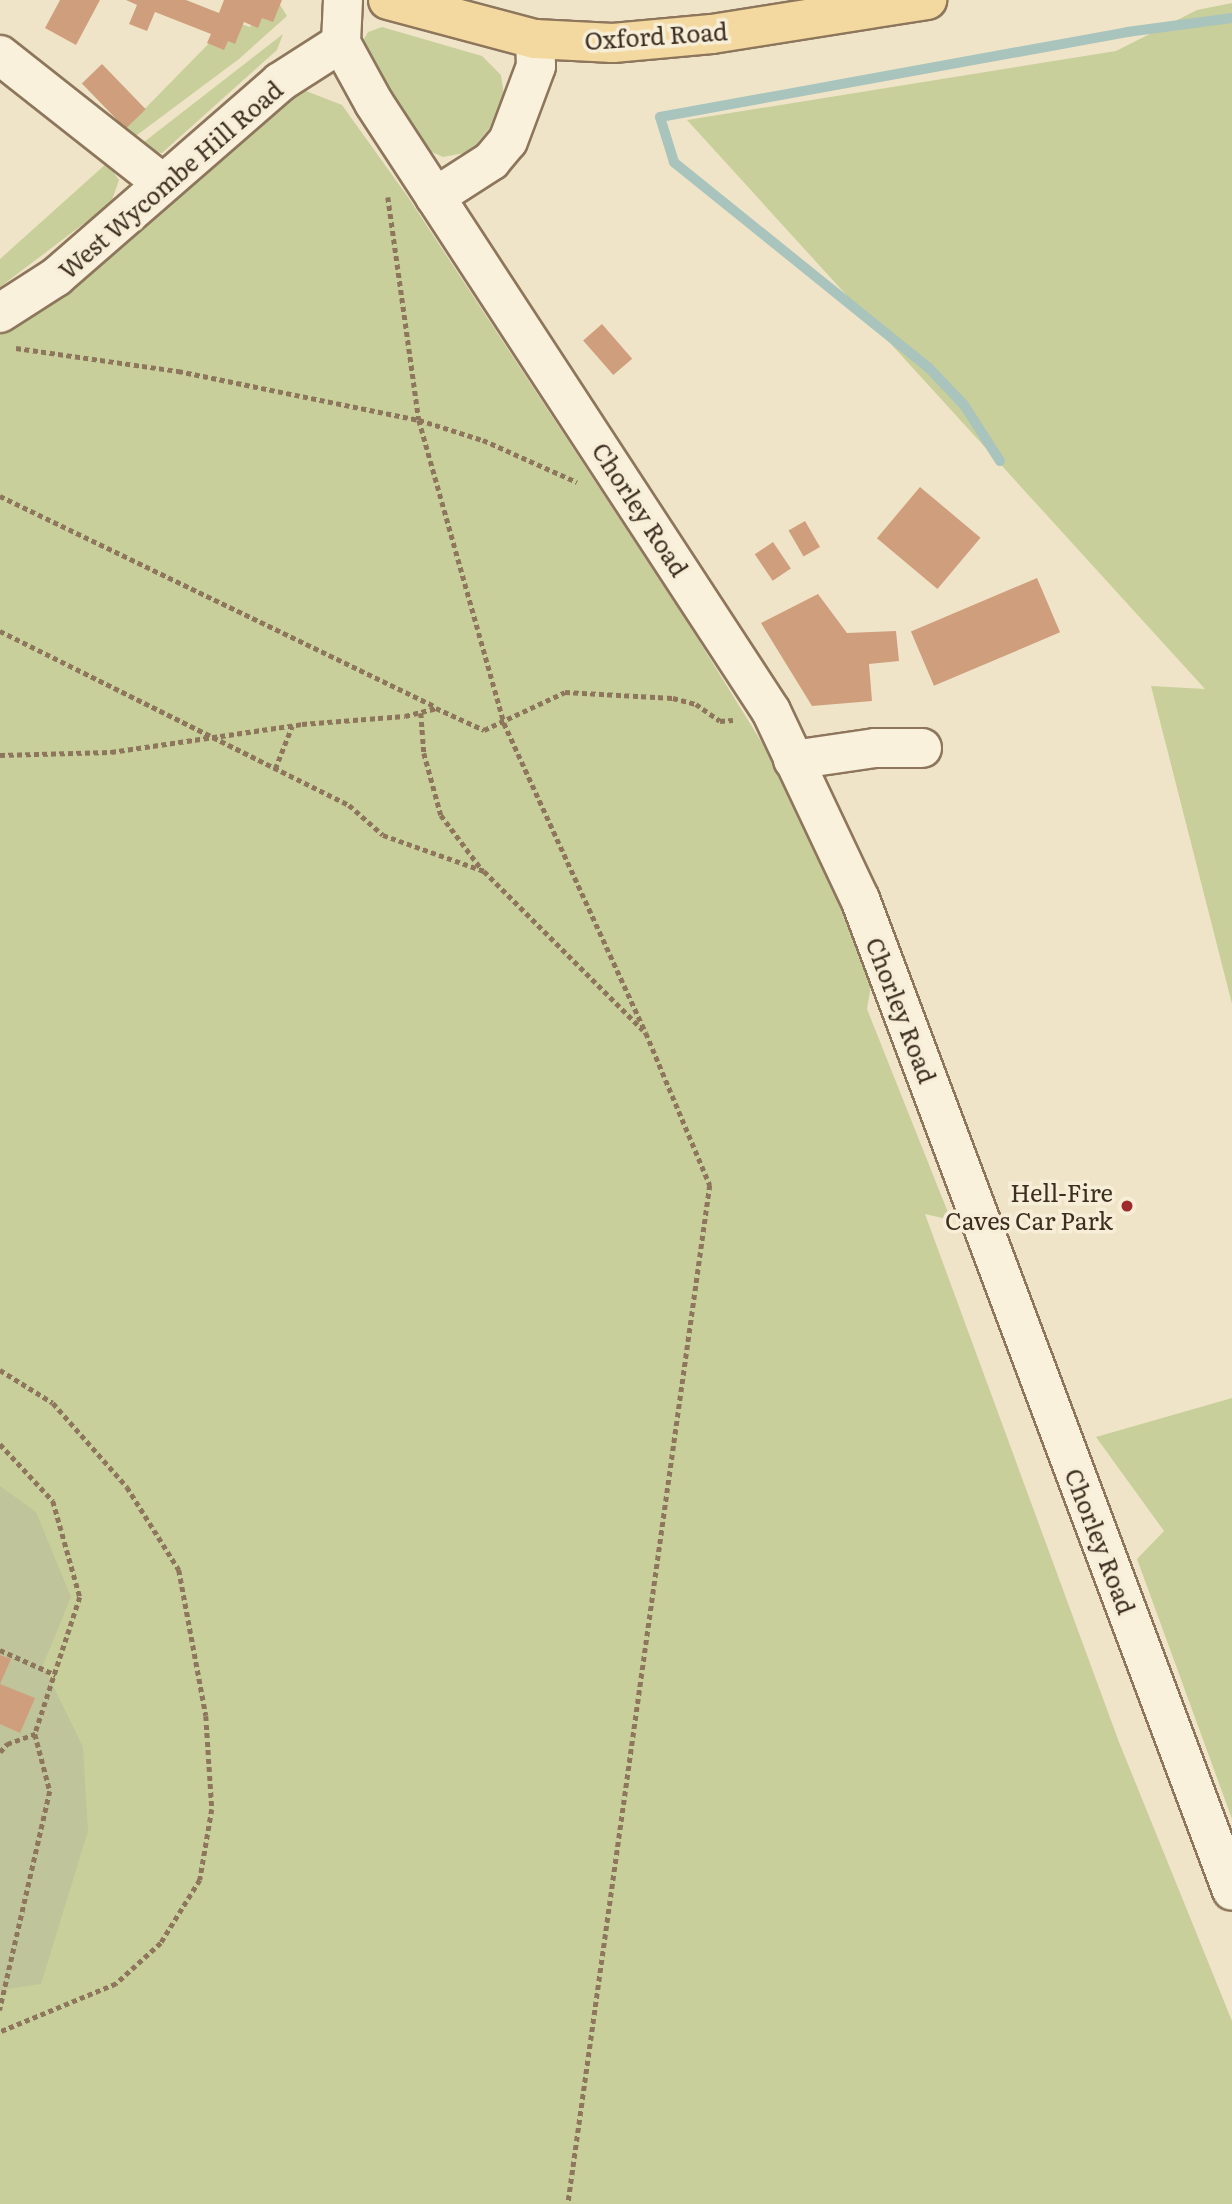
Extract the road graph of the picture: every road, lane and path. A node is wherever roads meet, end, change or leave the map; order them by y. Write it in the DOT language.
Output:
graph roads {
  1 [pos="343,0"];
  2 [pos="388,0"];
  3 [pos="927,0"];
  4 [pos="535,38"];
  5 [pos="341,43"];
  6 [pos="0,55"];
  7 [pos="162,183"];
  8 [pos="386,185"];
  9 [pos="435,197"];
  10 [pos="5,330"];
  11 [pos="419,420"];
  12 [pos="623,480"];
  13 [pos="0,496"];
  14 [pos="0,631"];
  15 [pos="436,708"];
  16 [pos="771,711"];
  17 [pos="421,713"];
  18 [pos="504,723"];
  19 [pos="292,726"];
  20 [pos="212,738"];
  21 [pos="922,748"];
  22 [pos="0,755"];
  23 [pos="793,760"];
  24 [pos="275,769"];
  25 [pos="484,872"];
  26 [pos="646,1033"];
  27 [pos="0,1370"];
  28 [pos="0,1444"];
  29 [pos="0,1650"];
  30 [pos="56,1675"];
  31 [pos="35,1734"];
  32 [pos="0,1752"];
  33 [pos="1232,1891"];
  34 [pos="0,2010"];
  35 [pos="0,2032"];
  36 [pos="568,2204"];
  1 -- 5 [label="street"];
  2 -- 4 [label="main road, Oxford Road"];
  3 -- 4 [label="main road, Oxford Road"];
  4 -- 9 [label="street"];
  5 -- 7 [label="street, West Wycombe Hill Road"];
  5 -- 9 [label="street, Chorley Road"];
  6 -- 7 [label="street"];
  7 -- 10 [label="street, West Wycombe Hill Road"];
  8 -- 11 [label="path"];
  9 -- 12 [label="street, Chorley Road"];
  10 -- 11 [label="path"];
  11 -- 12 [label="path"];
  11 -- 18 [label="path"];
  12 -- 16 [label="street, Chorley Road"];
  13 -- 15 [label="path"];
  14 -- 20 [label="path"];
  15 -- 17 [label="path"];
  15 -- 18 [label="path"];
  16 -- 18 [label="path"];
  16 -- 23 [label="street, Chorley Road"];
  17 -- 19 [label="path"];
  17 -- 25 [label="path"];
  18 -- 26 [label="path"];
  19 -- 20 [label="path"];
  19 -- 24 [label="path"];
  20 -- 22 [label="path"];
  20 -- 24 [label="path"];
  21 -- 23 [label="street"];
  23 -- 33 [label="street, Chorley Road"];
  24 -- 25 [label="path"];
  25 -- 26 [label="path"];
  26 -- 36 [label="path"];
  27 -- 35 [label="path"];
  28 -- 30 [label="path"];
  29 -- 30 [label="path"];
  30 -- 31 [label="path"];
  31 -- 32 [label="path"];
  31 -- 34 [label="path"];
}
